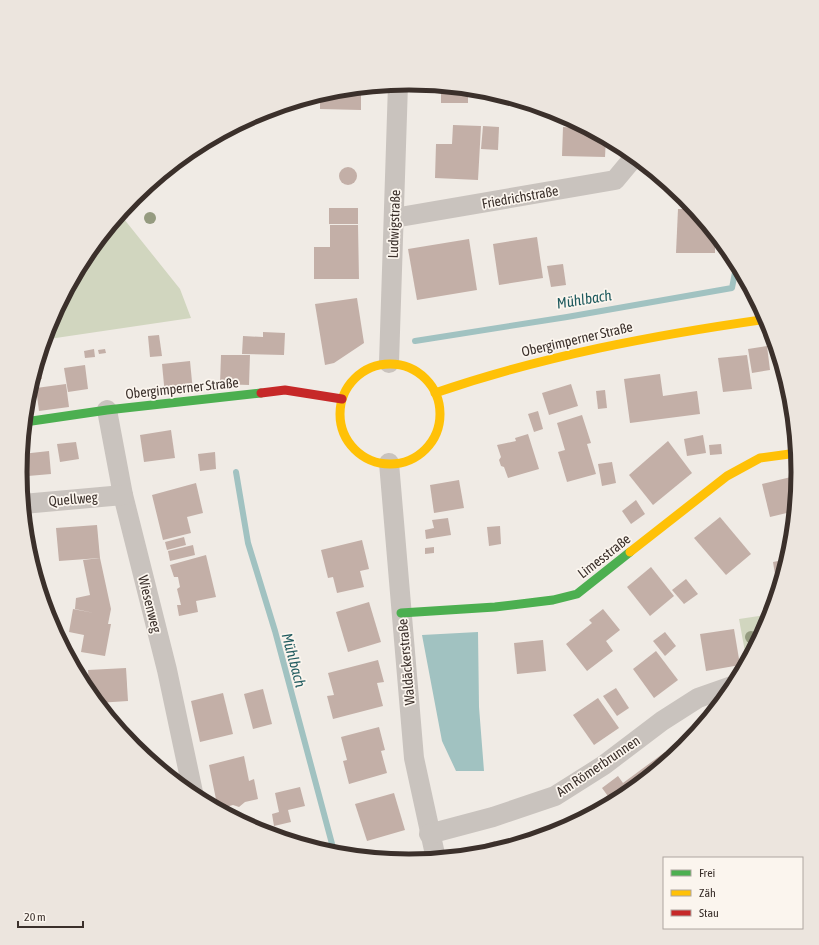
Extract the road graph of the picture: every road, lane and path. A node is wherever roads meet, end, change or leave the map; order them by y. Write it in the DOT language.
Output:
graph roads {
  1 [pos="398,90"];
  2 [pos="631,161"];
  3 [pos="394,218"];
  4 [pos="760,320"];
  5 [pos="389,363"];
  6 [pos="435,393"];
  7 [pos="342,399"];
  8 [pos="107,410"];
  9 [pos="30,421"];
  10 [pos="791,454"];
  11 [pos="389,463"];
  12 [pos="123,495"];
  13 [pos="28,504"];
  14 [pos="401,613"];
  15 [pos="725,688"];
  16 [pos="192,787"];
  17 [pos="429,834"];
  18 [pos="435,854"];
  1 -- 3 [label="street, Ludwigstraße"];
  2 -- 3 [label="street, Friedrichstraße"];
  3 -- 5 [label="street, Ludwigstraße"];
  4 -- 6 [label="street, Obergimperner Straße"];
  5 -- 6 [label="street"];
  5 -- 7 [label="street"];
  6 -- 11 [label="street"];
  7 -- 8 [label="street, Obergimperner Straße"];
  7 -- 11 [label="street"];
  8 -- 9 [label="street, Obergimperner Straße"];
  8 -- 12 [label="street, Wiesenweg"];
  10 -- 14 [label="street, Limesstraße"];
  11 -- 14 [label="street, Waldäckerstraße"];
  12 -- 13 [label="street, Quellweg"];
  12 -- 16 [label="street, Wiesenweg"];
  14 -- 17 [label="street, Waldäckerstraße"];
  15 -- 17 [label="street, Am Römerbrunnen"];
  17 -- 18 [label="street, Waldäckerstraße"];
}
